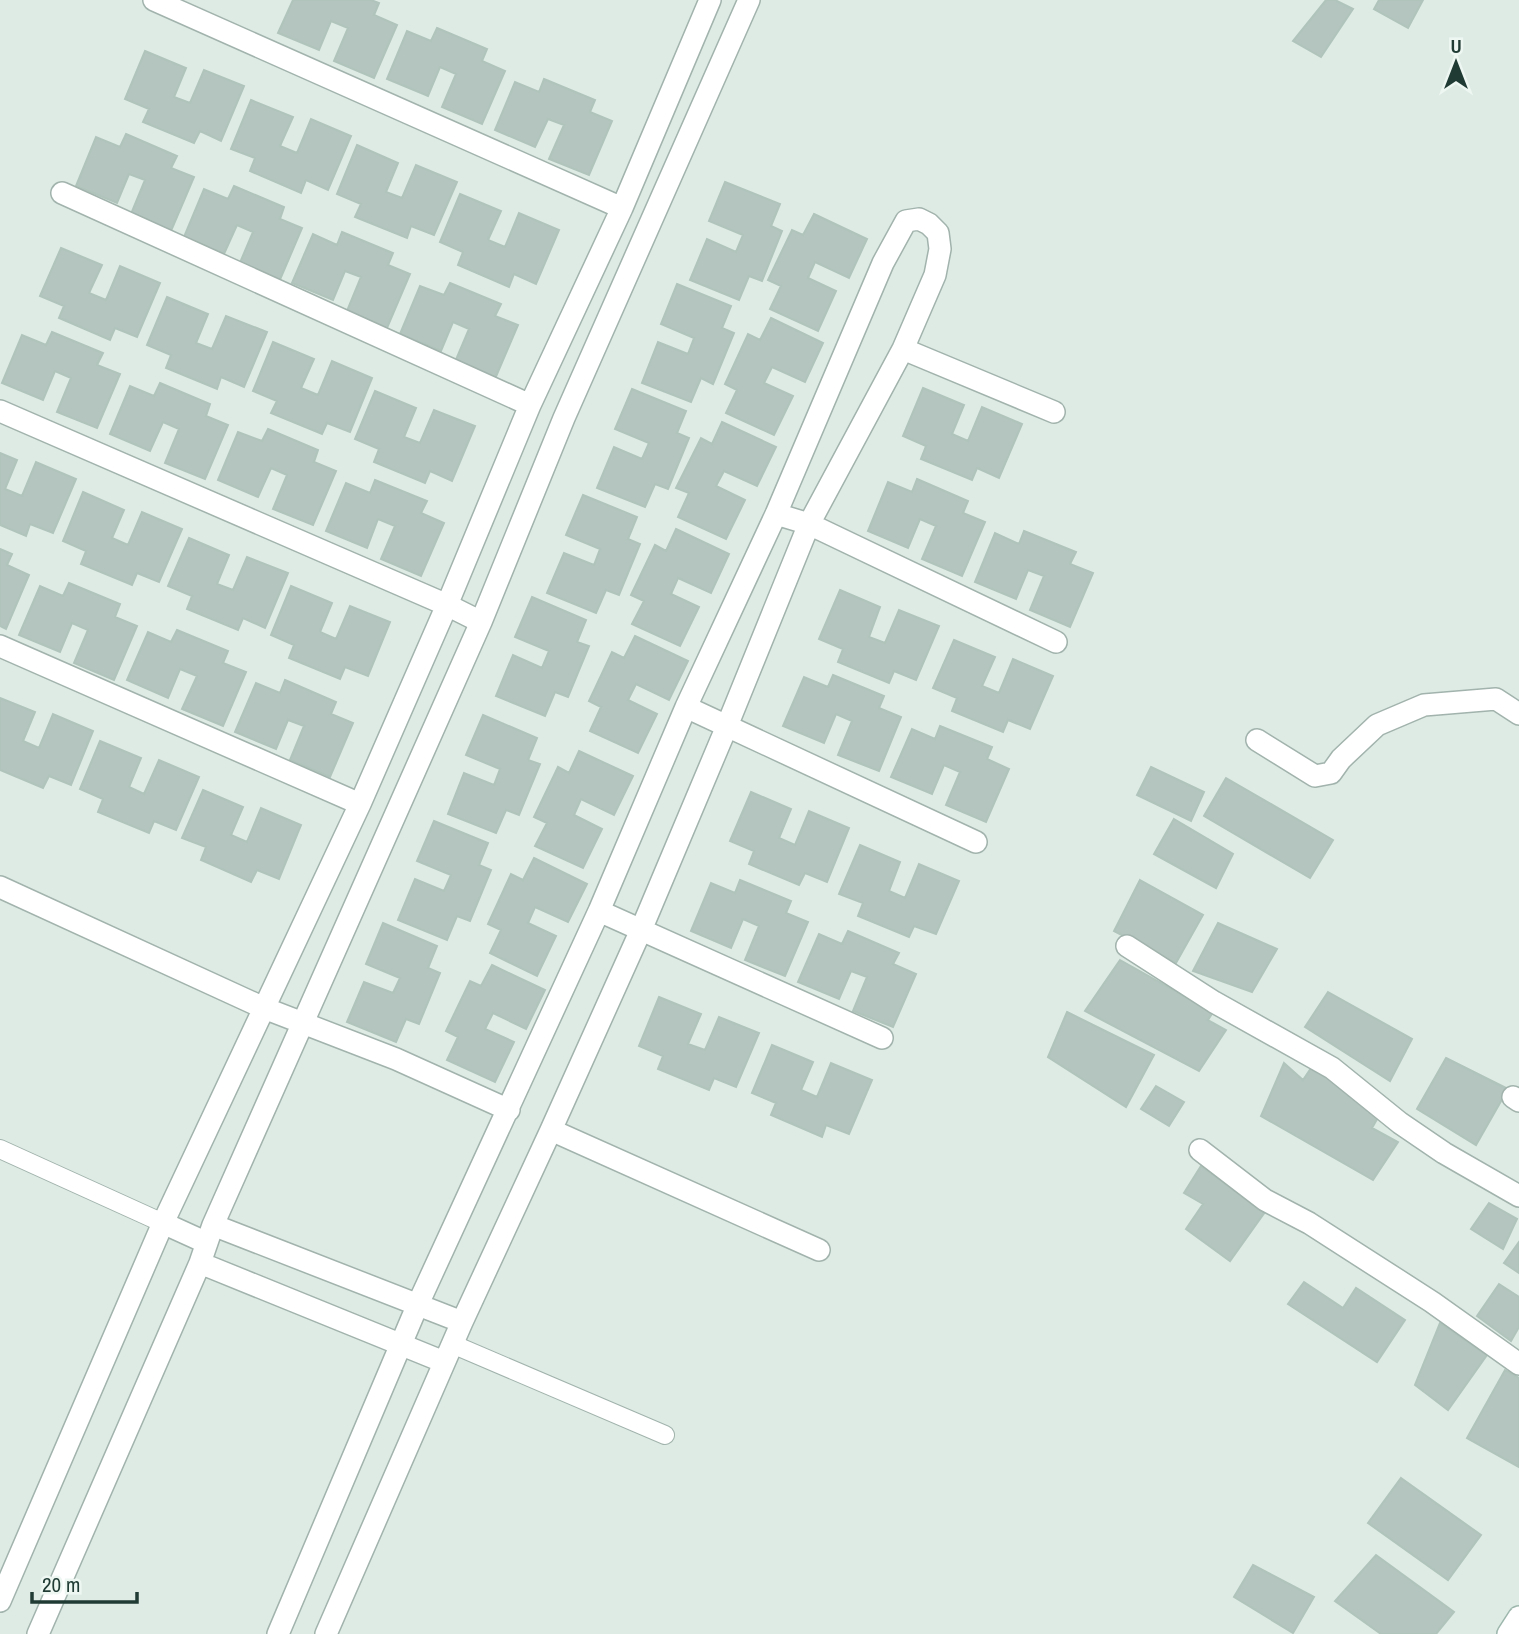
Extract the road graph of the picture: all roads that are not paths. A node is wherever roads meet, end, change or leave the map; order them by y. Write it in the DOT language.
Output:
graph roads {
  1 [pos="154,0"];
  2 [pos="710,0"];
  3 [pos="750,0"];
  4 [pos="62,193"];
  5 [pos="622,208"];
  6 [pos="903,349"];
  7 [pos="530,405"];
  8 [pos="0,411"];
  9 [pos="1055,412"];
  10 [pos="776,514"];
  11 [pos="809,524"];
  12 [pos="447,605"];
  13 [pos="481,622"];
  14 [pos="1056,642"];
  15 [pos="0,646"];
  16 [pos="687,707"];
  17 [pos="1519,714"];
  18 [pos="727,726"];
  19 [pos="1257,740"];
  20 [pos="360,804"];
  21 [pos="976,842"];
  22 [pos="0,887"];
  23 [pos="599,911"];
  24 [pos="641,930"];
  25 [pos="1127,946"];
  26 [pos="264,1008"];
  27 [pos="301,1023"];
  28 [pos="882,1038"];
  29 [pos="509,1110"];
  30 [pos="551,1130"];
  31 [pos="0,1149"];
  32 [pos="1200,1150"];
  33 [pos="1519,1196"];
  34 [pos="163,1223"];
  35 [pos="206,1244"];
  36 [pos="819,1250"];
  37 [pos="418,1304"];
  38 [pos="462,1322"];
  39 [pos="401,1344"];
  40 [pos="448,1353"];
  41 [pos="1519,1364"];
  42 [pos="665,1436"];
  43 [pos="0,1601"];
  44 [pos="1519,1617"];
  45 [pos="38,1634"];
  46 [pos="278,1634"];
  47 [pos="326,1634"];
  48 [pos="1508,1634"];
  1 -- 5 [label="street"];
  2 -- 5 [label="street"];
  3 -- 13 [label="street"];
  4 -- 7 [label="street"];
  5 -- 7 [label="street"];
  6 -- 9 [label="street"];
  6 -- 10 [label="street"];
  6 -- 11 [label="street"];
  7 -- 12 [label="street"];
  8 -- 12 [label="street"];
  10 -- 11 [label="street"];
  10 -- 16 [label="street"];
  11 -- 14 [label="street"];
  11 -- 18 [label="street"];
  12 -- 13 [label="street"];
  12 -- 20 [label="street"];
  13 -- 27 [label="street"];
  15 -- 20 [label="street"];
  16 -- 18 [label="street"];
  16 -- 23 [label="street"];
  17 -- 19 [label="street"];
  18 -- 21 [label="street"];
  18 -- 24 [label="street"];
  20 -- 26 [label="street"];
  22 -- 26 [label="street"];
  23 -- 24 [label="street"];
  23 -- 29 [label="street"];
  24 -- 28 [label="street"];
  24 -- 30 [label="street"];
  25 -- 33 [label="street"];
  26 -- 27 [label="street"];
  26 -- 34 [label="street"];
  27 -- 29 [label="street"];
  27 -- 35 [label="street"];
  29 -- 37 [label="street"];
  30 -- 36 [label="street"];
  30 -- 38 [label="street"];
  31 -- 34 [label="lane"];
  32 -- 41 [label="street"];
  34 -- 35 [label="street"];
  34 -- 43 [label="street"];
  35 -- 37 [label="street"];
  35 -- 39 [label="street"];
  35 -- 45 [label="street"];
  37 -- 38 [label="street"];
  37 -- 39 [label="street"];
  38 -- 40 [label="street"];
  39 -- 40 [label="street"];
  39 -- 46 [label="street"];
  40 -- 42 [label="lane"];
  40 -- 47 [label="street"];
  44 -- 48 [label="street"];
}
